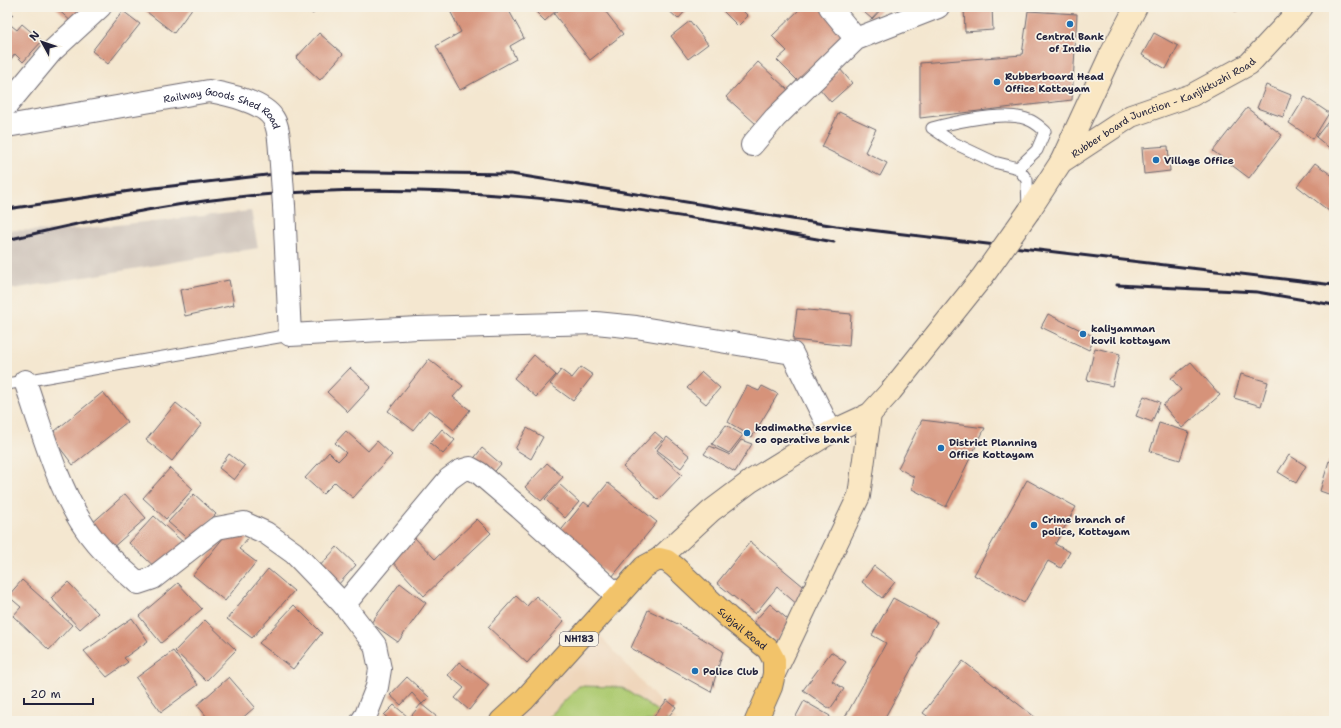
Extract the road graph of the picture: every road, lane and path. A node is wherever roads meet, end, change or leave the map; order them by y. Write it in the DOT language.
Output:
graph roads {
  1 [pos="100,7"];
  2 [pos="830,7"];
  3 [pos="938,7"];
  4 [pos="1136,7"];
  5 [pos="1302,7"];
  6 [pos="856,39"];
  7 [pos="7,105"];
  8 [pos="7,126"];
  9 [pos="752,145"];
  10 [pos="1060,162"];
  11 [pos="1018,168"];
  12 [pos="1028,211"];
  13 [pos="290,334"];
  14 [pos="16,383"];
  15 [pos="870,414"];
  16 [pos="831,432"];
  17 [pos="659,560"];
  18 [pos="618,596"];
  19 [pos="344,605"];
  20 [pos="774,674"];
  21 [pos="362,721"];
  22 [pos="501,721"];
  23 [pos="756,721"];
  1 -- 7 [label="street"];
  2 -- 6 [label="street"];
  3 -- 6 [label="street"];
  4 -- 10 [label="main road"];
  5 -- 10 [label="main road, Rubber board Junction - Kanjikkuzhi Road"];
  6 -- 9 [label="street"];
  8 -- 13 [label="street, Railway Goods Shed Road, bridge"];
  10 -- 12 [label="main road, Rubber board Junction - Kanjikkuzhi Road"];
  11 -- 11 [label="lane"];
  11 -- 12 [label="lane"];
  12 -- 15 [label="main road, Rubber board Junction - Kanjikkuzhi Road, bridge"];
  13 -- 14 [label="lane"];
  13 -- 16 [label="street"];
  14 -- 19 [label="street"];
  15 -- 16 [label="main road"];
  15 -- 20 [label="main road"];
  16 -- 17 [label="main road"];
  17 -- 18 [label="highway, NH183"];
  17 -- 20 [label="highway, Subjail Road"];
  18 -- 19 [label="street"];
  18 -- 22 [label="highway, NH183"];
  19 -- 21 [label="street"];
  20 -- 23 [label="highway, Subjail Road"];
}
